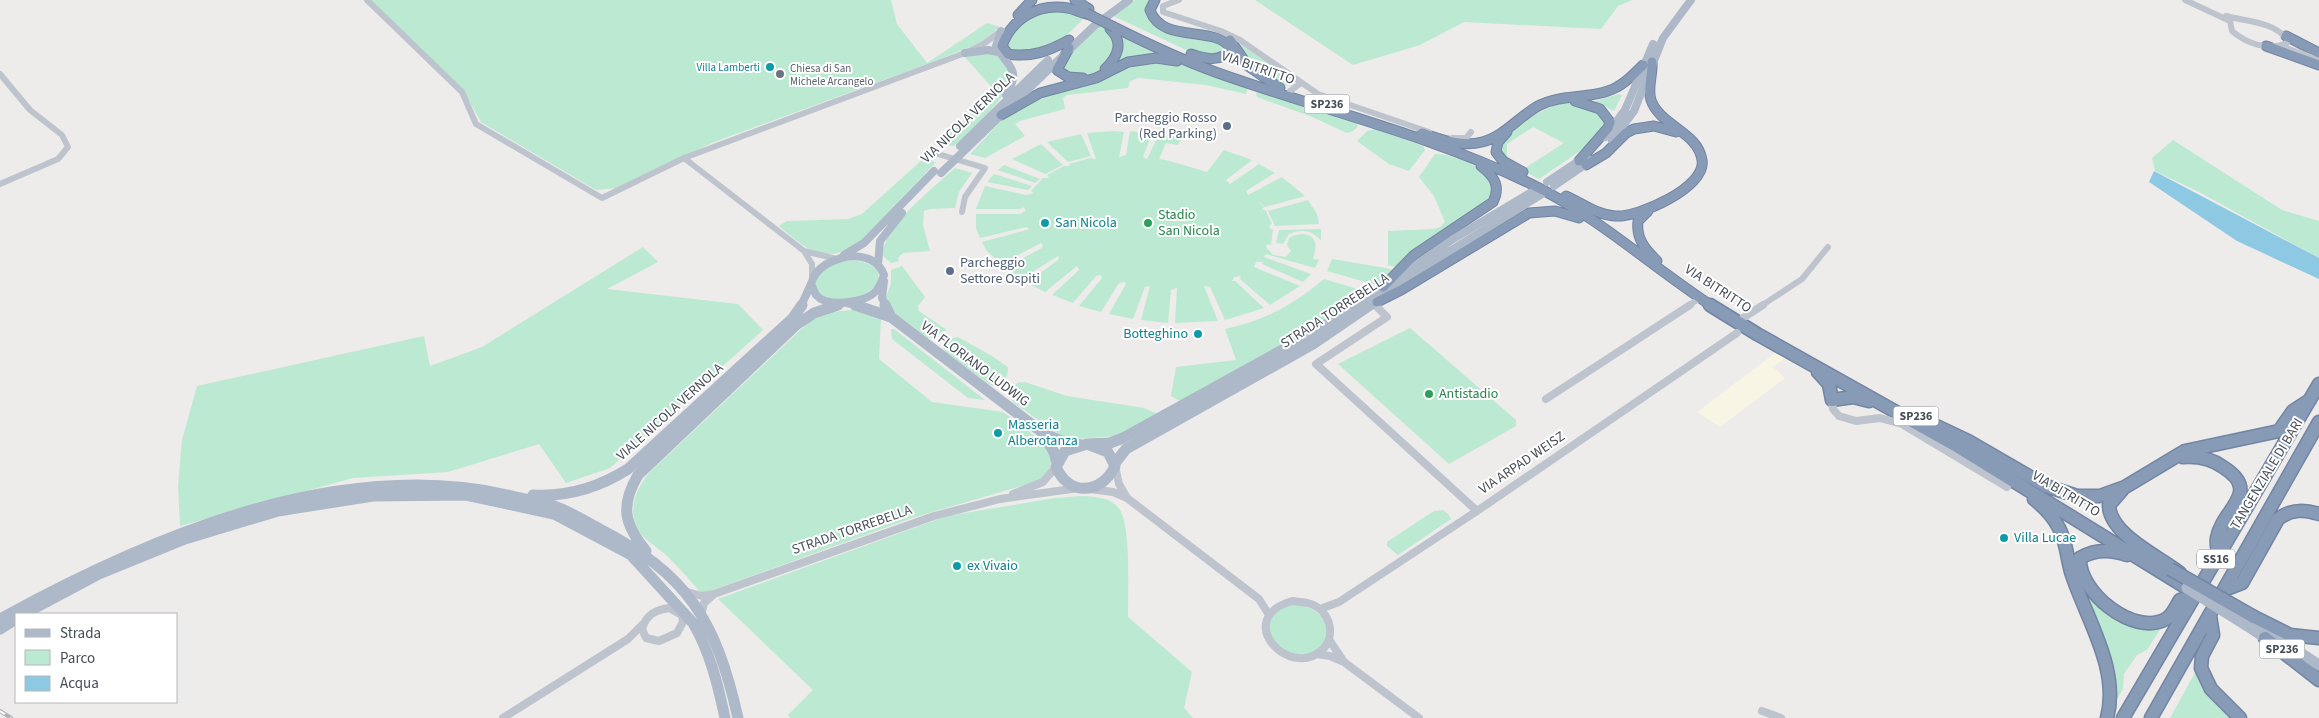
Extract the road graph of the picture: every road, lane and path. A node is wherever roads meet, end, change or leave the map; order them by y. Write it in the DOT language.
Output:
graph roads {
  1 [pos="366,0"];
  2 [pos="1032,0"];
  3 [pos="1067,0"];
  4 [pos="1075,0"];
  5 [pos="1086,0"];
  6 [pos="1119,0"];
  7 [pos="1129,0"];
  8 [pos="1155,0"];
  9 [pos="1160,0"];
  10 [pos="1179,0"];
  11 [pos="1684,0"];
  12 [pos="1691,0"];
  13 [pos="2185,0"];
  14 [pos="2190,0"];
  15 [pos="1089,11"];
  16 [pos="2245,21"];
  17 [pos="2232,24"];
  18 [pos="1113,26"];
  19 [pos="1002,30"];
  20 [pos="1132,32"];
  21 [pos="2284,41"];
  22 [pos="1069,44"];
  23 [pos="2266,46"];
  24 [pos="998,52"];
  25 [pos="965,53"];
  26 [pos="2318,59"];
  27 [pos="1648,64"];
  28 [pos="1222,73"];
  29 [pos="0,74"];
  30 [pos="1301,83"];
  31 [pos="1280,88"];
  32 [pos="1290,91"];
  33 [pos="998,113"];
  34 [pos="1366,117"];
  35 [pos="1471,132"];
  36 [pos="1684,136"];
  37 [pos="928,151"];
  38 [pos="1453,152"];
  39 [pos="684,158"];
  40 [pos="1583,163"];
  41 [pos="938,172"];
  42 [pos="0,184"];
  43 [pos="1546,188"];
  44 [pos="1652,207"];
  45 [pos="962,212"];
  46 [pos="1828,247"];
  47 [pos="804,251"];
  48 [pos="839,258"];
  49 [pos="878,264"];
  50 [pos="1656,264"];
  51 [pos="811,281"];
  52 [pos="884,281"];
  53 [pos="1383,287"];
  54 [pos="1700,298"];
  55 [pos="845,303"];
  56 [pos="1375,303"];
  57 [pos="890,317"];
  58 [pos="1742,318"];
  59 [pos="1736,333"];
  60 [pos="1766,339"];
  61 [pos="2319,384"];
  62 [pos="1546,399"];
  63 [pos="1832,400"];
  64 [pos="2310,400"];
  65 [pos="2319,422"];
  66 [pos="1924,424"];
  67 [pos="1043,433"];
  68 [pos="1939,436"];
  69 [pos="1133,439"];
  70 [pos="1084,444"];
  71 [pos="2174,458"];
  72 [pos="1115,464"];
  73 [pos="1056,465"];
  74 [pos="2007,487"];
  75 [pos="2125,487"];
  76 [pos="1084,488"];
  77 [pos="510,493"];
  78 [pos="1127,498"];
  79 [pos="1000,499"];
  80 [pos="1477,511"];
  81 [pos="2319,514"];
  82 [pos="2218,556"];
  83 [pos="659,565"];
  84 [pos="98,566"];
  85 [pos="2168,572"];
  86 [pos="2194,589"];
  87 [pos="683,590"];
  88 [pos="2224,590"];
  89 [pos="714,594"];
  90 [pos="1259,599"];
  91 [pos="1339,602"];
  92 [pos="1283,603"];
  93 [pos="1320,609"];
  94 [pos="679,610"];
  95 [pos="26,613"];
  96 [pos="1269,614"];
  97 [pos="2210,616"];
  98 [pos="15,618"];
  99 [pos="1328,618"];
  100 [pos="0,619"];
  101 [pos="15,619"];
  102 [pos="697,620"];
  103 [pos="2250,621"];
  104 [pos="0,623"];
  105 [pos="643,624"];
  106 [pos="0,628"];
  107 [pos="646,638"];
  108 [pos="2265,638"];
  109 [pos="2319,638"];
  110 [pos="628,639"];
  111 [pos="1330,641"];
  112 [pos="1317,654"];
  113 [pos="1344,662"];
  114 [pos="2319,665"];
  115 [pos="2319,674"];
  116 [pos="2319,680"];
  117 [pos="1762,711"];
  118 [pos="504,718"];
  119 [pos="725,718"];
  120 [pos="738,718"];
  121 [pos="1419,718"];
  122 [pos="1780,718"];
  123 [pos="2107,718"];
  124 [pos="2123,718"];
  125 [pos="2151,718"];
  126 [pos="2240,718"];
  1 -- 39 [label="street"];
  2 -- 19 [label="highway"];
  3 -- 15 [label="highway, VIA BITRITTO / SP236"];
  4 -- 15 [label="highway, VIA BITRITTO / SP236"];
  5 -- 15 [label="highway"];
  6 -- 22 [label="main road, VIA NICOLA VERNOLA"];
  7 -- 22 [label="main road, VIA NICOLA VERNOLA"];
  8 -- 20 [label="highway"];
  9 -- 31 [label="highway"];
  10 -- 30 [label="street"];
  11 -- 27 [label="main road"];
  12 -- 27 [label="main road"];
  13 -- 17 [label="street"];
  14 -- 16 [label="street"];
  15 -- 18 [label="highway, VIA BITRITTO / SP236"];
  15 -- 18 [label="highway, VIA BITRITTO / SP236, bridge"];
  15 -- 22 [label="highway"];
  16 -- 17 [label="street"];
  16 -- 21 [label="street"];
  17 -- 23 [label="street"];
  18 -- 20 [label="highway, VIA BITRITTO / SP236"];
  18 -- 22 [label="highway"];
  18 -- 28 [label="highway, VIA BITRITTO / SP236"];
  19 -- 24 [label="main road"];
  19 -- 25 [label="street"];
  20 -- 31 [label="highway, VIA BITRITTO / SP236"];
  21 -- 23 [label="street"];
  21 -- 26 [label="highway"];
  22 -- 33 [label="main road, VIA NICOLA VERNOLA"];
  23 -- 26 [label="highway"];
  24 -- 25 [label="main road"];
  24 -- 33 [label="main road"];
  25 -- 39 [label="street"];
  27 -- 34 [label="highway"];
  27 -- 36 [label="highway"];
  27 -- 40 [label="main road"];
  28 -- 33 [label="highway"];
  28 -- 38 [label="highway, VIA BITRITTO / SP236"];
  29 -- 42 [label="street"];
  30 -- 32 [label="street"];
  30 -- 35 [label="street"];
  31 -- 32 [label="highway, VIA BITRITTO / SP236"];
  32 -- 34 [label="highway, VIA BITRITTO / SP236"];
  33 -- 41 [label="main road, VIA NICOLA VERNOLA, bridge"];
  34 -- 43 [label="highway, VIA BITRITTO / SP236"];
  36 -- 40 [label="highway"];
  36 -- 44 [label="highway"];
  37 -- 45 [label="street"];
  38 -- 50 [label="highway, VIA BITRITTO / SP236"];
  38 -- 53 [label="highway"];
  39 -- 47 [label="street"];
  40 -- 43 [label="main road"];
  40 -- 43 [label="highway"];
  41 -- 48 [label="main road, VIA NICOLA VERNOLA"];
  41 -- 49 [label="main road, VIA NICOLA VERNOLA"];
  43 -- 44 [label="highway"];
  43 -- 50 [label="highway, VIA BITRITTO / SP236"];
  43 -- 53 [label="main road, STRADA TORREBELLA"];
  43 -- 56 [label="main road, STRADA TORREBELLA"];
  44 -- 50 [label="highway"];
  46 -- 58 [label="street"];
  47 -- 48 [label="street"];
  47 -- 51 [label="street"];
  48 -- 49 [label="main road"];
  48 -- 51 [label="main road"];
  49 -- 52 [label="main road"];
  50 -- 54 [label="highway, VIA BITRITTO / SP236"];
  50 -- 56 [label="highway"];
  50 -- 58 [label="highway, VIA BITRITTO / SP236"];
  51 -- 55 [label="main road"];
  51 -- 77 [label="main road, VIALE NICOLA VERNOLA"];
  52 -- 55 [label="main road"];
  52 -- 57 [label="main road"];
  53 -- 69 [label="main road, STRADA TORREBELLA"];
  54 -- 60 [label="highway, VIA BITRITTO / SP236"];
  54 -- 62 [label="street"];
  55 -- 57 [label="main road, VIA FLORIANO LUDWIG"];
  55 -- 83 [label="main road, VIALE NICOLA VERNOLA"];
  56 -- 69 [label="main road, STRADA TORREBELLA"];
  56 -- 80 [label="street"];
  57 -- 67 [label="main road, VIA FLORIANO LUDWIG"];
  58 -- 66 [label="highway, VIA BITRITTO / SP236"];
  59 -- 80 [label="street, VIA ARPAD WEISZ"];
  60 -- 63 [label="highway"];
  60 -- 66 [label="highway, VIA BITRITTO / SP236"];
  61 -- 64 [label="highway, TANGENZIALE DI BARI / SS16"];
  63 -- 66 [label="highway"];
  63 -- 74 [label="street"];
  64 -- 71 [label="highway"];
  64 -- 82 [label="highway, TANGENZIALE DI BARI / SS16"];
  65 -- 88 [label="highway, TANGENZIALE DI BARI / SS16"];
  66 -- 68 [label="highway, VIA BITRITTO / SP236"];
  66 -- 75 [label="highway"];
  66 -- 85 [label="highway, VIA BITRITTO / SP236"];
  67 -- 70 [label="main road"];
  67 -- 73 [label="main road"];
  68 -- 85 [label="highway, VIA BITRITTO / SP236"];
  68 -- 123 [label="highway"];
  69 -- 70 [label="main road"];
  69 -- 72 [label="main road"];
  70 -- 72 [label="main road"];
  70 -- 73 [label="main road"];
  71 -- 75 [label="highway"];
  71 -- 82 [label="highway"];
  72 -- 76 [label="main road"];
  72 -- 78 [label="street"];
  73 -- 76 [label="main road"];
  73 -- 79 [label="street"];
  75 -- 86 [label="highway"];
  76 -- 78 [label="street"];
  76 -- 79 [label="street"];
  77 -- 83 [label="main road"];
  77 -- 84 [label="main road"];
  78 -- 90 [label="street"];
  79 -- 89 [label="street, STRADA TORREBELLA"];
  80 -- 91 [label="street, VIA ARPAD WEISZ"];
  81 -- 88 [label="highway"];
  82 -- 86 [label="highway, TANGENZIALE DI BARI / SS16"];
  83 -- 87 [label="main road"];
  84 -- 95 [label="main road"];
  84 -- 100 [label="main road"];
  85 -- 86 [label="highway, VIA BITRITTO / SP236"];
  86 -- 86 [label="highway"];
  86 -- 103 [label="highway, bridge"];
  86 -- 124 [label="highway, TANGENZIALE DI BARI / SS16"];
  87 -- 89 [label="street"];
  87 -- 102 [label="main road"];
  88 -- 97 [label="highway, TANGENZIALE DI BARI / SS16"];
  89 -- 102 [label="street"];
  90 -- 92 [label="street"];
  90 -- 96 [label="street"];
  91 -- 93 [label="street, VIA ARPAD WEISZ"];
  91 -- 99 [label="street"];
  92 -- 93 [label="street"];
  92 -- 96 [label="street"];
  93 -- 99 [label="street"];
  94 -- 95 [label="main road"];
  94 -- 102 [label="main road"];
  94 -- 105 [label="street"];
  94 -- 107 [label="street"];
  96 -- 112 [label="street"];
  97 -- 125 [label="highway, TANGENZIALE DI BARI / SS16"];
  97 -- 126 [label="highway"];
  98 -- 104 [label="main road"];
  99 -- 111 [label="street"];
  101 -- 106 [label="main road"];
  102 -- 119 [label="main road"];
  102 -- 120 [label="main road"];
  103 -- 108 [label="main road, SP236"];
  103 -- 109 [label="highway"];
  103 -- 114 [label="main road, SP236"];
  105 -- 107 [label="street"];
  105 -- 110 [label="street"];
  107 -- 110 [label="street"];
  108 -- 115 [label="main road, SP236"];
  108 -- 116 [label="highway"];
  110 -- 118 [label="street"];
  111 -- 112 [label="street"];
  111 -- 113 [label="street"];
  112 -- 113 [label="street"];
  113 -- 121 [label="street"];
  117 -- 122 [label="street"];
}
